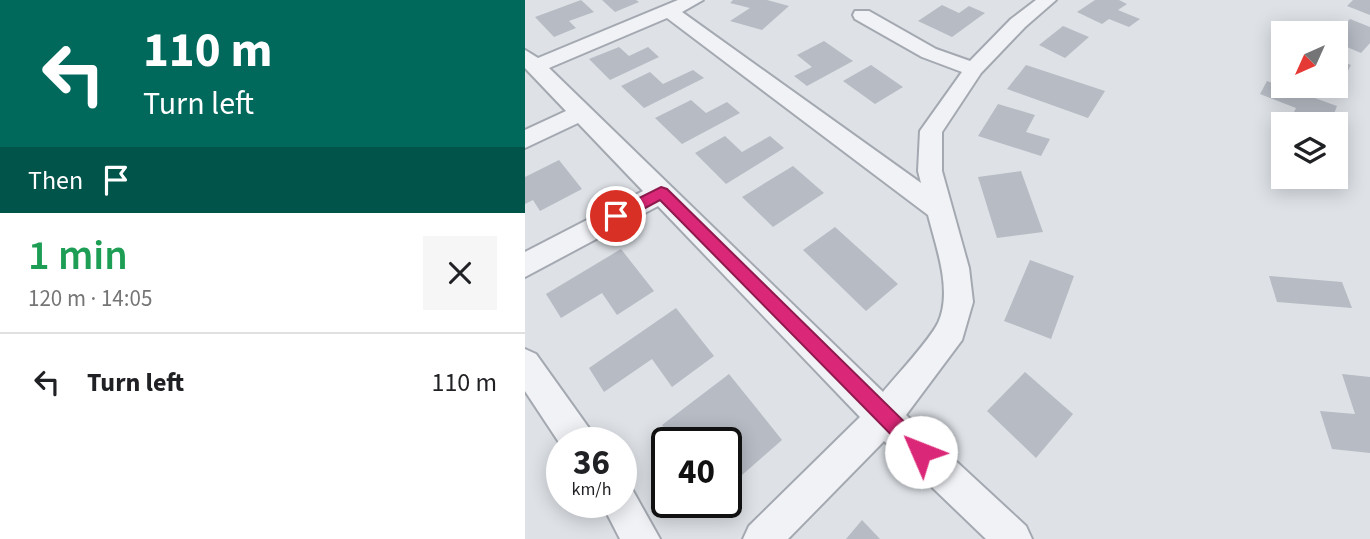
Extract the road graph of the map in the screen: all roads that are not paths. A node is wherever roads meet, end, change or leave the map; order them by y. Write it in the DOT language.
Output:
graph roads {
  1 [pos="694,0"];
  2 [pos="1041,1"];
  3 [pos="669,11"];
  4 [pos="862,15"];
  5 [pos="530,61"];
  6 [pos="974,69"];
  7 [pos="582,112"];
  8 [pos="525,140"];
  9 [pos="661,192"];
  10 [pos="940,210"];
  11 [pos="525,264"];
  12 [pos="525,364"];
  13 [pos="884,416"];
  14 [pos="568,427"];
  15 [pos="629,518"];
  16 [pos="641,539"];
  17 [pos="762,539"];
  18 [pos="1013,539"];
  1 -- 3 [label="street"];
  2 -- 6 [label="street"];
  3 -- 5 [label="street"];
  3 -- 10 [label="street"];
  4 -- 6 [label="street"];
  5 -- 7 [label="street"];
  6 -- 10 [label="street"];
  7 -- 8 [label="street"];
  7 -- 9 [label="street"];
  9 -- 11 [label="street"];
  9 -- 13 [label="street"];
  10 -- 13 [label="street"];
  12 -- 14 [label="street"];
  13 -- 17 [label="street"];
  13 -- 18 [label="street"];
  15 -- 16 [label="street"];
}
